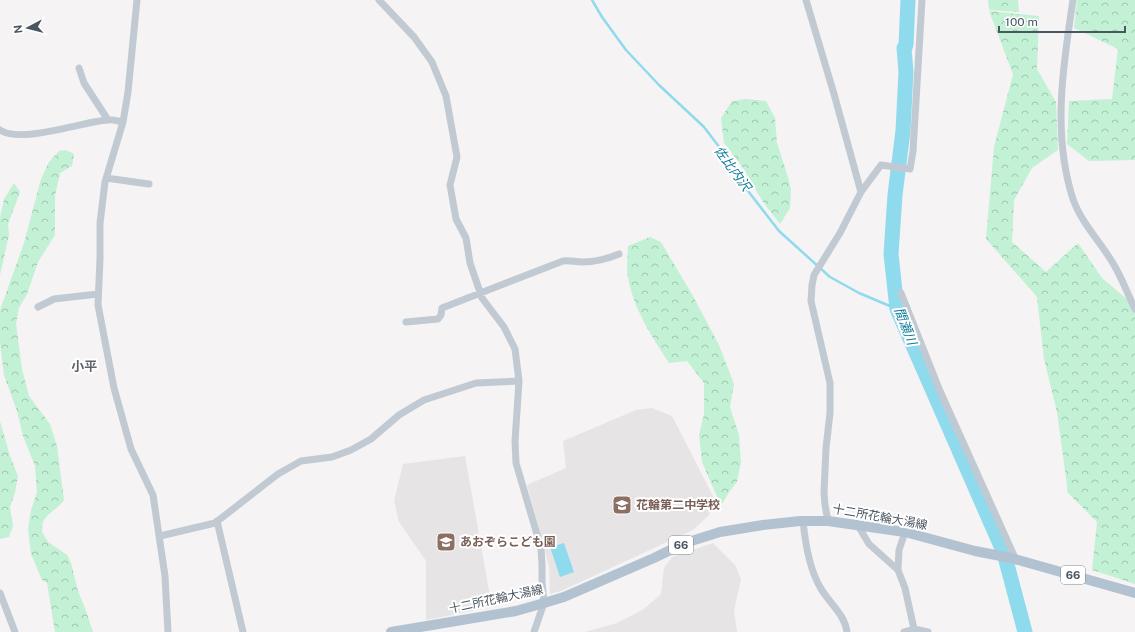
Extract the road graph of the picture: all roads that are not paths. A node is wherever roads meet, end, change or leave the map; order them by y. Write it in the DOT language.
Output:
graph roads {
  1 [pos="137,0"];
  2 [pos="379,0"];
  3 [pos="806,0"];
  4 [pos="922,0"];
  5 [pos="1073,0"];
  6 [pos="79,68"];
  7 [pos="108,120"];
  8 [pos="123,122"];
  9 [pos="0,130"];
  10 [pos="106,178"];
  11 [pos="149,184"];
  12 [pos="861,192"];
  13 [pos="619,254"];
  14 [pos="480,293"];
  15 [pos="98,294"];
  16 [pos="901,294"];
  17 [pos="38,307"];
  18 [pos="1135,309"];
  19 [pos="406,322"];
  20 [pos="519,381"];
  21 [pos="217,520"];
  22 [pos="803,521"];
  23 [pos="828,521"];
  24 [pos="857,524"];
  25 [pos="905,532"];
  26 [pos="160,536"];
  27 [pos="1013,559"];
  28 [pos="898,570"];
  29 [pos="1135,592"];
  30 [pos="0,593"];
  31 [pos="544,603"];
  32 [pos="914,630"];
  33 [pos="15,632"];
  34 [pos="168,632"];
  35 [pos="243,632"];
  36 [pos="391,632"];
  37 [pos="534,632"];
  38 [pos="847,632"];
  39 [pos="904,632"];
  40 [pos="928,632"];
  1 -- 8 [label="street"];
  2 -- 14 [label="street"];
  3 -- 12 [label="street"];
  4 -- 12 [label="street"];
  5 -- 18 [label="street"];
  6 -- 7 [label="street"];
  7 -- 8 [label="street"];
  7 -- 9 [label="street"];
  8 -- 10 [label="street"];
  10 -- 11 [label="street"];
  10 -- 15 [label="street"];
  12 -- 23 [label="street"];
  13 -- 14 [label="street"];
  14 -- 19 [label="street"];
  14 -- 20 [label="street"];
  15 -- 17 [label="street"];
  15 -- 26 [label="street"];
  16 -- 27 [label="street"];
  20 -- 21 [label="street"];
  20 -- 31 [label="street"];
  21 -- 26 [label="street"];
  21 -- 35 [label="street"];
  22 -- 23 [label="main road, 十二所花輪大湯線 / 66"];
  22 -- 31 [label="main road, 十二所花輪大湯線 / 66"];
  22 -- 38 [label="street"];
  23 -- 24 [label="main road, 十二所花輪大湯線 / 66"];
  24 -- 25 [label="main road, 十二所花輪大湯線 / 66"];
  24 -- 28 [label="street"];
  25 -- 27 [label="main road, 十二所花輪大湯線 / 66"];
  25 -- 28 [label="street"];
  26 -- 34 [label="street"];
  27 -- 29 [label="main road, 十二所花輪大湯線 / 66"];
  28 -- 32 [label="street"];
  30 -- 33 [label="street"];
  31 -- 36 [label="main road, 十二所花輪大湯線 / 66"];
  31 -- 37 [label="street"];
  32 -- 39 [label="street"];
  32 -- 40 [label="street"];
}
